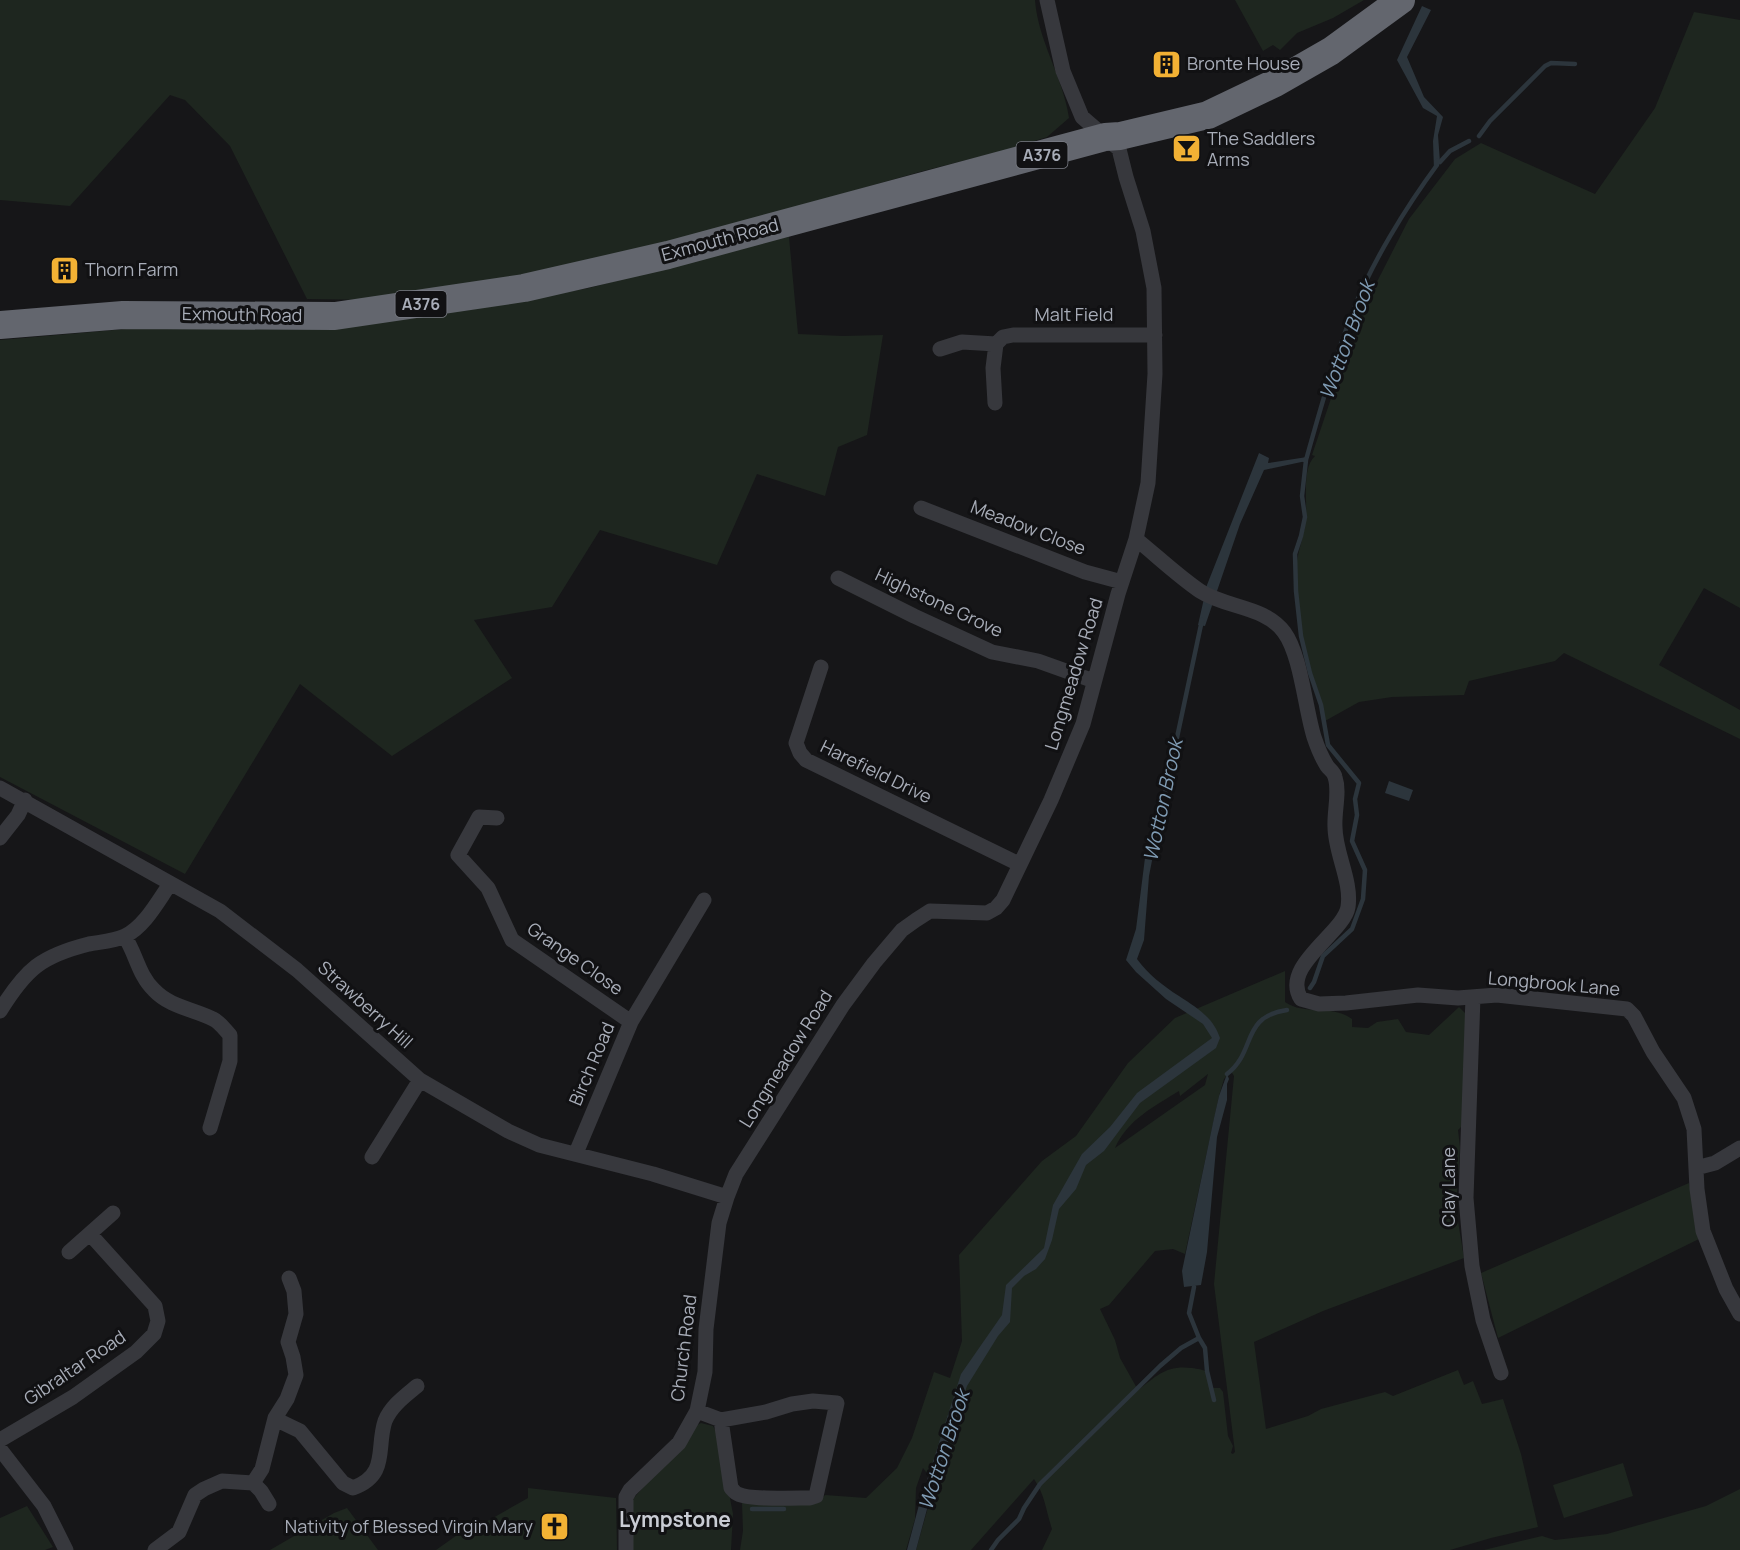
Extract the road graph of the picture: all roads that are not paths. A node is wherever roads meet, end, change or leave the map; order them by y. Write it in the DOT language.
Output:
graph roads {
  1 [pos="1047,0"];
  2 [pos="1401,0"];
  3 [pos="1105,137"];
  4 [pos="0,325"];
  5 [pos="1155,335"];
  6 [pos="996,344"];
  7 [pos="940,349"];
  8 [pos="995,403"];
  9 [pos="921,508"];
  10 [pos="1136,539"];
  11 [pos="838,578"];
  12 [pos="1122,582"];
  13 [pos="821,667"];
  14 [pos="1094,681"];
  15 [pos="0,788"];
  16 [pos="25,800"];
  17 [pos="497,818"];
  18 [pos="0,838"];
  19 [pos="1019,864"];
  20 [pos="170,884"];
  21 [pos="704,900"];
  22 [pos="125,937"];
  23 [pos="1473,997"];
  24 [pos="0,1011"];
  25 [pos="631,1022"];
  26 [pos="420,1080"];
  27 [pos="210,1128"];
  28 [pos="1740,1148"];
  29 [pos="576,1153"];
  30 [pos="372,1157"];
  31 [pos="1696,1168"];
  32 [pos="727,1197"];
  33 [pos="113,1213"];
  34 [pos="90,1234"];
  35 [pos="69,1252"];
  36 [pos="289,1278"];
  37 [pos="1740,1314"];
  38 [pos="1501,1373"];
  39 [pos="417,1386"];
  40 [pos="697,1411"];
  41 [pos="275,1419"];
  42 [pos="721,1420"];
  43 [pos="0,1440"];
  44 [pos="0,1449"];
  45 [pos="253,1483"];
  46 [pos="268,1504"];
  47 [pos="66,1550"];
  48 [pos="155,1550"];
  49 [pos="626,1550"];
  1 -- 3 [label="street, Longmeadow Road"];
  2 -- 3 [label="highway, Exmouth Road / A376"];
  3 -- 4 [label="highway, Exmouth Road / A376"];
  3 -- 5 [label="street, Longmeadow Road"];
  5 -- 6 [label="street, Malt Field"];
  5 -- 10 [label="street, Longmeadow Road"];
  6 -- 7 [label="street, Malt Field"];
  6 -- 8 [label="street"];
  9 -- 12 [label="street, Meadow Close"];
  10 -- 12 [label="street, Longmeadow Road"];
  10 -- 23 [label="street, Longbrook Lane"];
  11 -- 14 [label="street, Highstone Grove"];
  12 -- 14 [label="street, Longmeadow Road"];
  13 -- 19 [label="street, Harefield Drive"];
  14 -- 19 [label="street, Longmeadow Road"];
  15 -- 16 [label="street, Strawberry Hill"];
  16 -- 18 [label="street"];
  16 -- 20 [label="street, Strawberry Hill"];
  17 -- 25 [label="street, Grange Close"];
  19 -- 32 [label="street, Longmeadow Road"];
  20 -- 22 [label="street"];
  20 -- 26 [label="street, Strawberry Hill"];
  21 -- 25 [label="street, Birch Road"];
  22 -- 24 [label="street"];
  22 -- 27 [label="street"];
  23 -- 31 [label="street, Longbrook Lane"];
  23 -- 38 [label="street, Clay Lane"];
  25 -- 29 [label="street, Birch Road"];
  26 -- 29 [label="street, Strawberry Hill"];
  26 -- 30 [label="street"];
  28 -- 31 [label="street"];
  29 -- 32 [label="street, Strawberry Hill"];
  31 -- 37 [label="street"];
  32 -- 40 [label="street, Church Road"];
  33 -- 34 [label="street"];
  34 -- 35 [label="street"];
  34 -- 43 [label="street, Gibraltar Road"];
  36 -- 41 [label="street"];
  39 -- 41 [label="street"];
  40 -- 42 [label="street"];
  40 -- 49 [label="street, Church Road"];
  41 -- 45 [label="street"];
  42 -- 42 [label="street"];
  44 -- 47 [label="street"];
  45 -- 46 [label="street"];
  45 -- 48 [label="street"];
}
